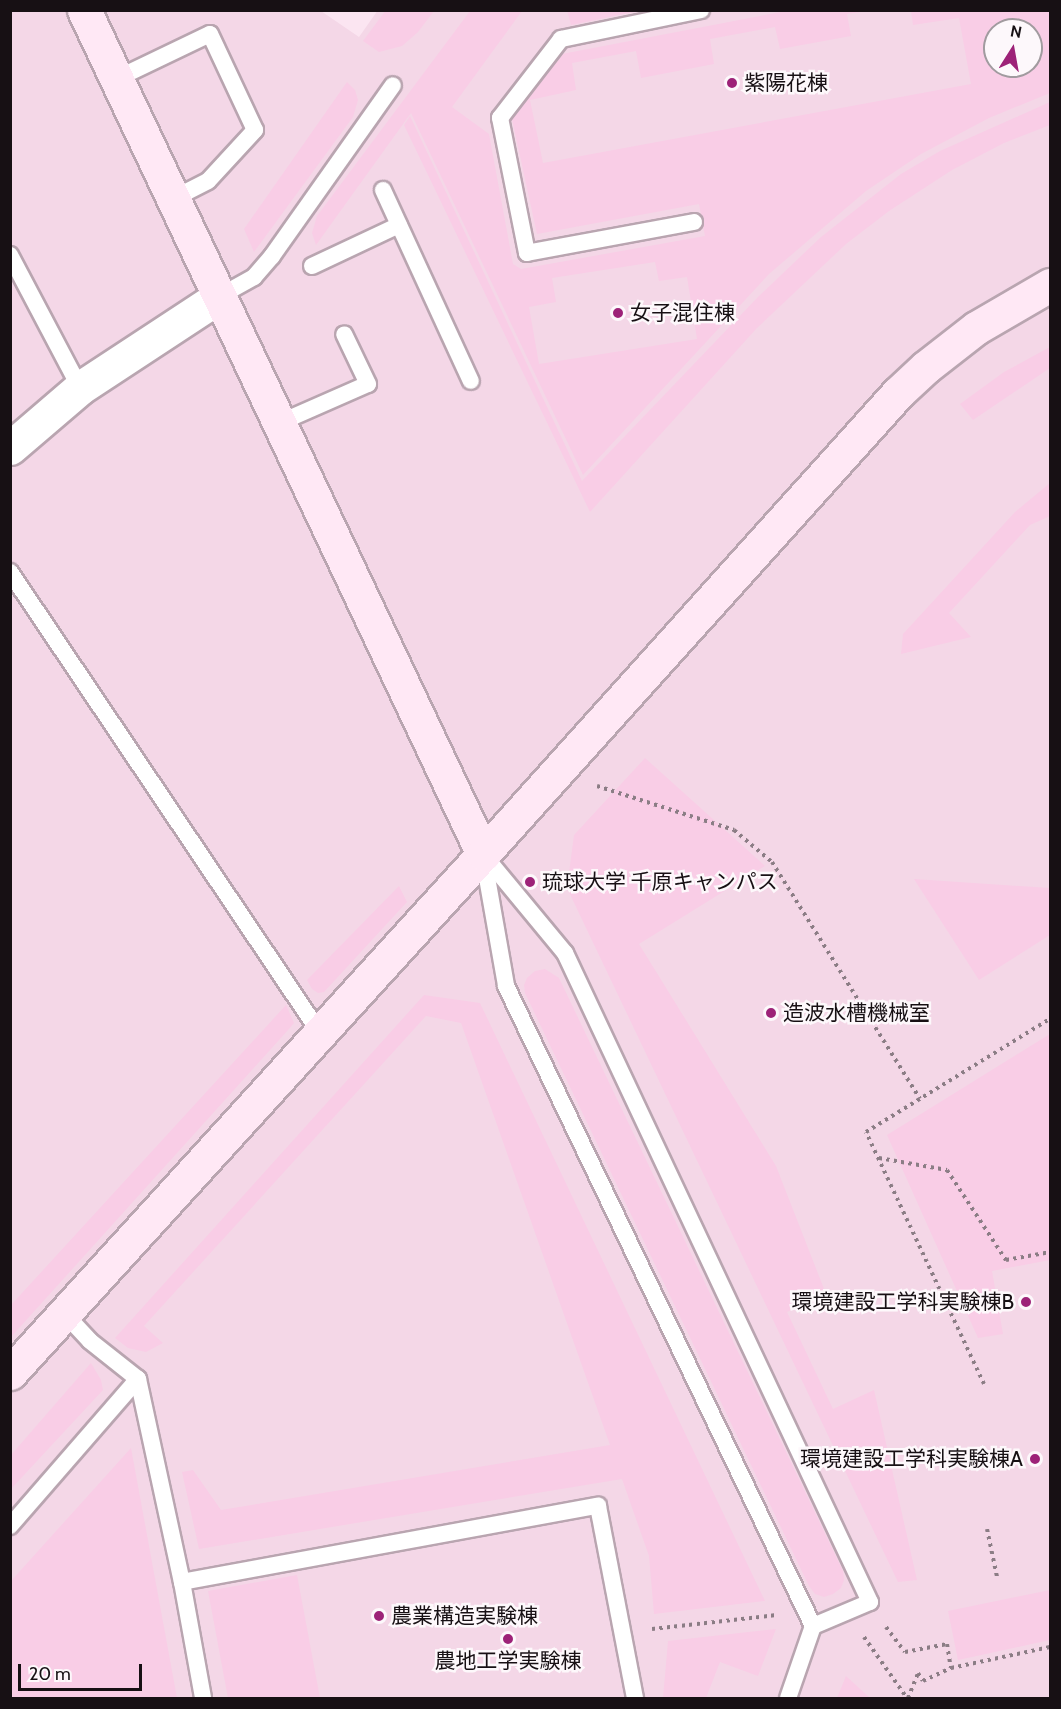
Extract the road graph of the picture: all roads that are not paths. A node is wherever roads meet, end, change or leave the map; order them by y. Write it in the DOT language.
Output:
graph roads {
  1 [pos="84,10"];
  2 [pos="701,10"];
  3 [pos="116,79"];
  4 [pos="393,86"];
  5 [pos="383,190"];
  6 [pos="174,198"];
  7 [pos="694,222"];
  8 [pos="399,225"];
  9 [pos="10,255"];
  10 [pos="312,266"];
  11 [pos="1050,285"];
  12 [pos="220,296"];
  13 [pos="344,334"];
  14 [pos="471,381"];
  15 [pos="80,388"];
  16 [pos="279,423"];
  17 [pos="10,448"];
  18 [pos="10,572"];
  19 [pos="483,854"];
  20 [pos="320,1033"];
  21 [pos="64,1313"];
  22 [pos="10,1373"];
  23 [pos="138,1378"];
  24 [pos="10,1526"];
  25 [pos="182,1582"];
  26 [pos="813,1626"];
  27 [pos="203,1698"];
  28 [pos="635,1698"];
  29 [pos="788,1698"];
  1 -- 3 [label="street"];
  2 -- 7 [label="lane"];
  3 -- 6 [label="street"];
  3 -- 6 [label="lane"];
  4 -- 12 [label="lane"];
  5 -- 8 [label="lane"];
  6 -- 12 [label="street"];
  8 -- 10 [label="lane"];
  8 -- 14 [label="lane"];
  9 -- 15 [label="lane"];
  11 -- 19 [label="street"];
  12 -- 15 [label="street"];
  12 -- 16 [label="street"];
  13 -- 16 [label="lane"];
  15 -- 17 [label="street"];
  16 -- 19 [label="street"];
  18 -- 20 [label="lane"];
  19 -- 20 [label="street"];
  19 -- 26 [label="lane"];
  19 -- 26 [label="lane"];
  20 -- 21 [label="street"];
  21 -- 22 [label="street"];
  21 -- 23 [label="lane"];
  23 -- 24 [label="lane"];
  23 -- 25 [label="lane"];
  25 -- 27 [label="lane"];
  25 -- 28 [label="lane"];
  26 -- 29 [label="lane"];
}
